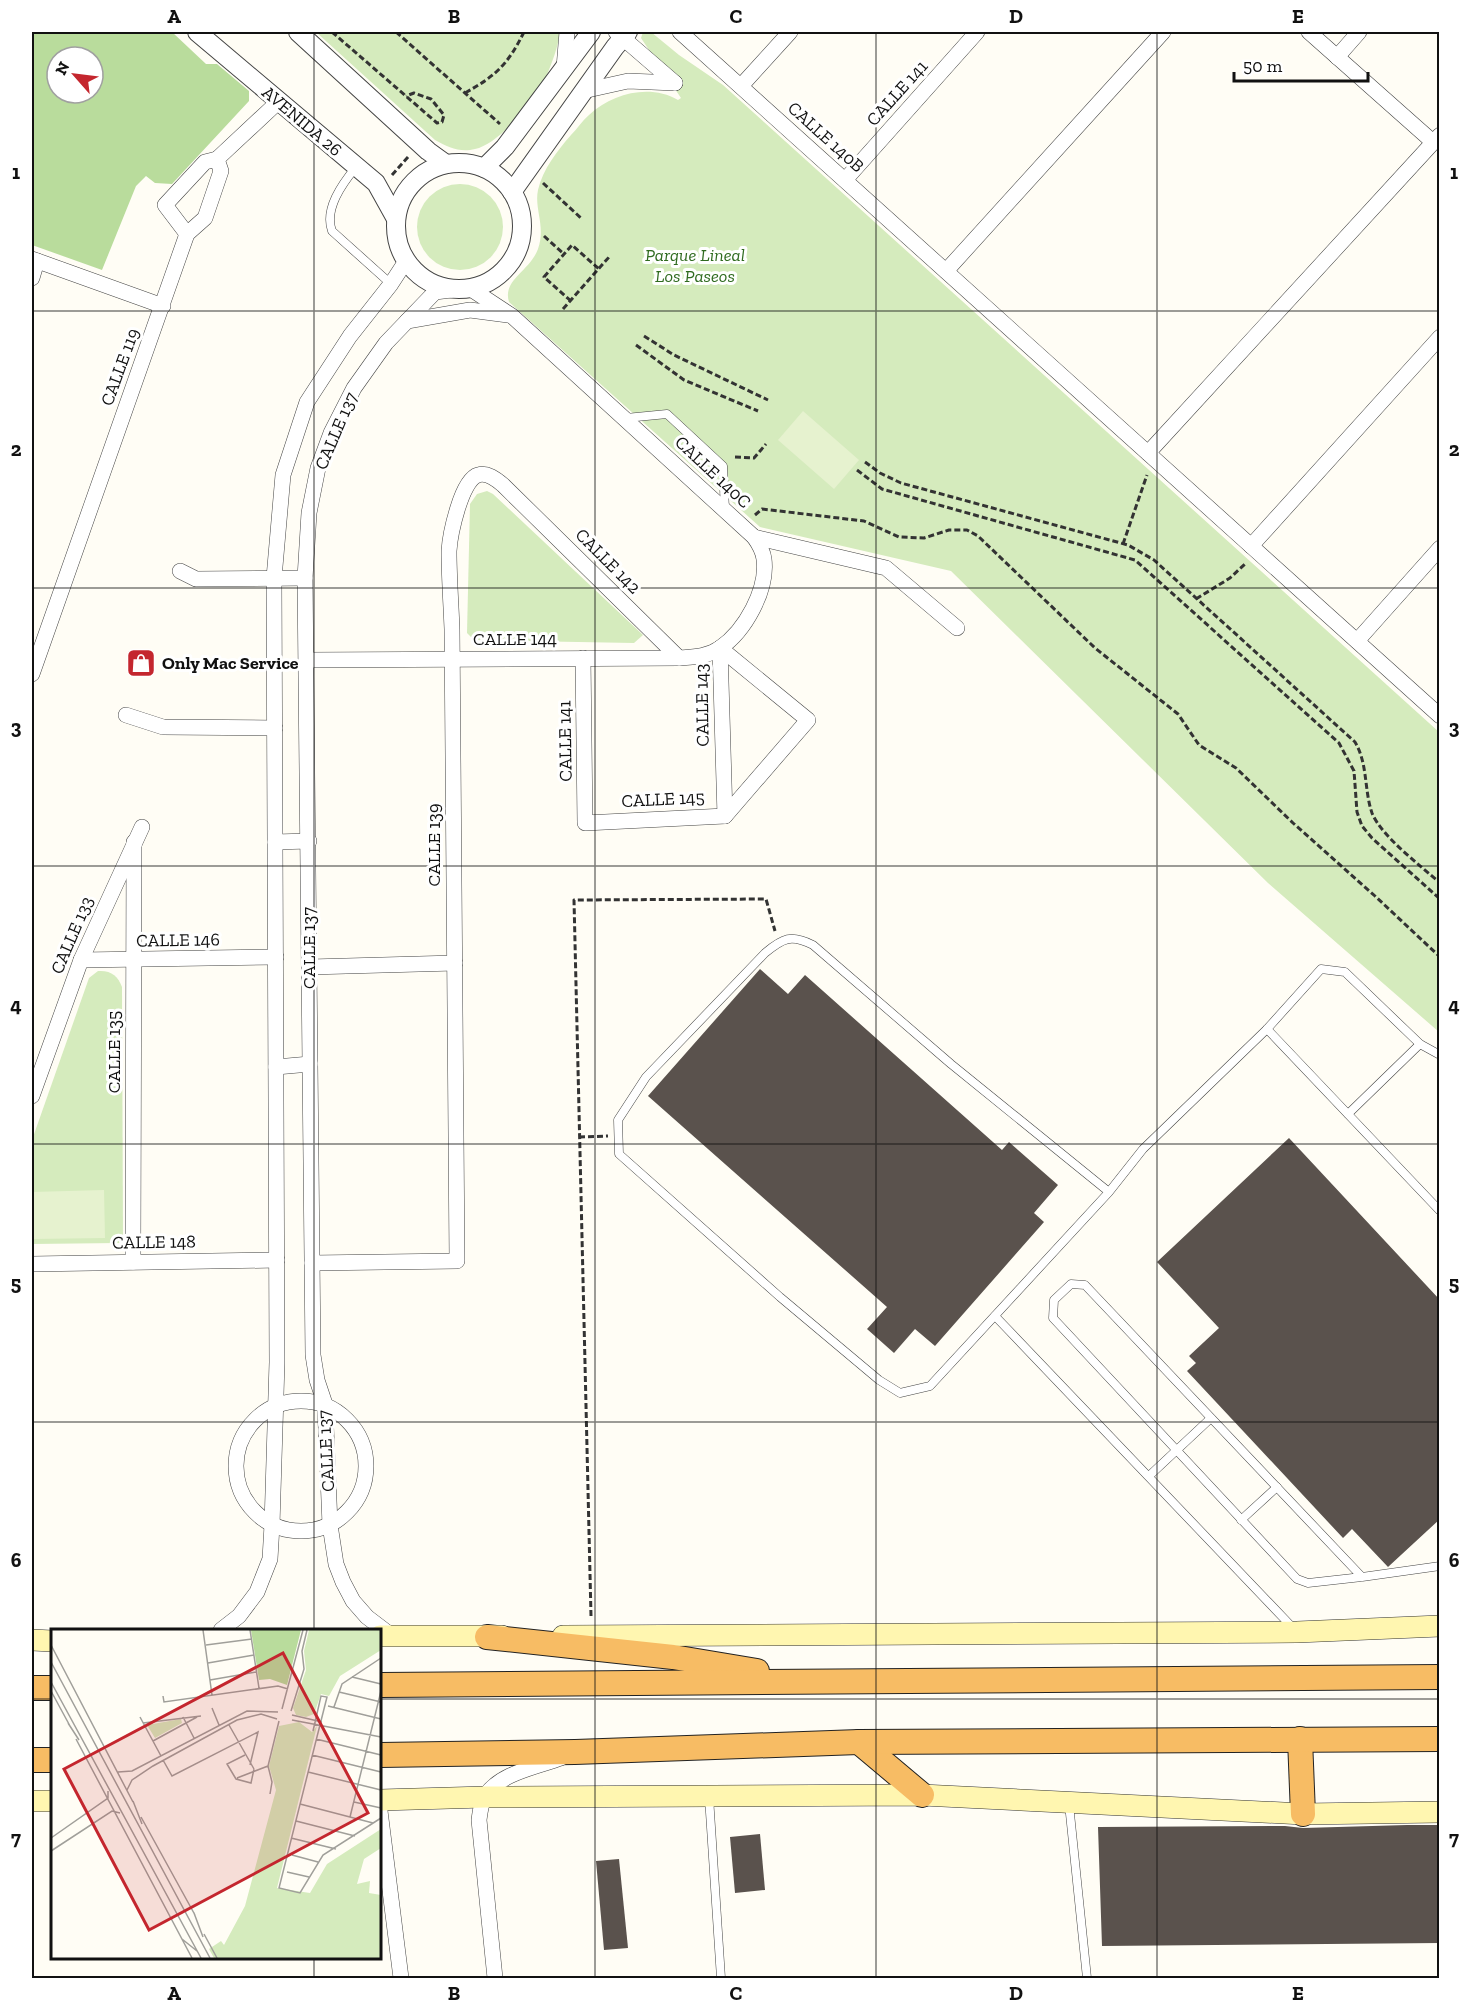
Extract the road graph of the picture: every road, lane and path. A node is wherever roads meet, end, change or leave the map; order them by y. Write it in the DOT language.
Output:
graph roads {
  1 [pos="197,32"];
  2 [pos="298,32"];
  3 [pos="332,32"];
  4 [pos="396,32"];
  5 [pos="524,32"];
  6 [pos="567,32"];
  7 [pos="591,32"];
  8 [pos="680,32"];
  9 [pos="790,32"];
  10 [pos="977,32"];
  11 [pos="1163,32"];
  12 [pos="1309,32"];
  13 [pos="1359,32"];
  14 [pos="622,33"];
  15 [pos="1338,57"];
  16 [pos="564,68"];
  17 [pos="741,86"];
  18 [pos="584,91"];
  19 [pos="465,93"];
  20 [pos="406,96"];
  21 [pos="278,102"];
  22 [pos="500,124"];
  23 [pos="1436,138"];
  24 [pos="411,154"];
  25 [pos="217,159"];
  26 [pos="446,164"];
  27 [pos="356,167"];
  28 [pos="484,168"];
  29 [pos="391,176"];
  30 [pos="845,180"];
  31 [pos="543,183"];
  32 [pos="512,192"];
  33 [pos="396,219"];
  34 [pos="582,219"];
  35 [pos="187,234"];
  36 [pos="544,236"];
  37 [pos="564,254"];
  38 [pos="610,256"];
  39 [pos="34,260"];
  40 [pos="406,261"];
  41 [pos="599,269"];
  42 [pos="946,271"];
  43 [pos="32,278"];
  44 [pos="391,284"];
  45 [pos="471,289"];
  46 [pos="451,290"];
  47 [pos="571,301"];
  48 [pos="163,306"];
  49 [pos="563,309"];
  50 [pos="512,316"];
  51 [pos="407,321"];
  52 [pos="644,336"];
  53 [pos="1440,337"];
  54 [pos="636,345"];
  55 [pos="768,400"];
  56 [pos="758,411"];
  57 [pos="624,418"];
  58 [pos="766,444"];
  59 [pos="1148,453"];
  60 [pos="735,457"];
  61 [pos="865,462"];
  62 [pos="857,470"];
  63 [pos="510,491"];
  64 [pos="725,511"];
  65 [pos="741,525"];
  66 [pos="754,537"];
  67 [pos="1123,544"];
  68 [pos="1440,548"];
  69 [pos="1254,549"];
  70 [pos="180,571"];
  71 [pos="274,578"];
  72 [pos="305,578"];
  73 [pos="1196,598"];
  74 [pos="957,628"];
  75 [pos="1357,641"];
  76 [pos="720,648"];
  77 [pos="584,658"];
  78 [pos="679,658"];
  79 [pos="452,659"];
  80 [pos="307,660"];
  81 [pos="32,669"];
  82 [pos="126,715"];
  83 [pos="1440,716"];
  84 [pos="275,728"];
  85 [pos="725,816"];
  86 [pos="585,823"];
  87 [pos="142,826"];
  88 [pos="309,841"];
  89 [pos="134,842"];
  90 [pos="275,842"];
  91 [pos="1440,883"];
  92 [pos="1440,899"];
  93 [pos="778,942"];
  94 [pos="276,957"];
  95 [pos="1440,957"];
  96 [pos="81,960"];
  97 [pos="134,960"];
  98 [pos="454,963"];
  99 [pos="310,967"];
  100 [pos="1267,1029"];
  101 [pos="1420,1044"];
  102 [pos="1440,1055"];
  103 [pos="310,1064"];
  104 [pos="276,1067"];
  105 [pos="32,1096"];
  106 [pos="1348,1114"];
  107 [pos="618,1136"];
  108 [pos="579,1137"];
  109 [pos="1109,1192"];
  110 [pos="1440,1211"];
  111 [pos="277,1260"];
  112 [pos="134,1262"];
  113 [pos="312,1263"];
  114 [pos="32,1264"];
  115 [pos="995,1316"];
  116 [pos="325,1404"];
  117 [pos="275,1406"];
  118 [pos="1210,1418"];
  119 [pos="1176,1451"];
  120 [pos="1149,1476"];
  121 [pos="1276,1487"];
  122 [pos="1241,1520"];
  123 [pos="272,1525"];
  124 [pos="330,1525"];
  125 [pos="1440,1566"];
  126 [pos="1362,1578"];
  127 [pos="1440,1626"];
  128 [pos="222,1629"];
  129 [pos="379,1629"];
  130 [pos="1298,1632"];
  131 [pos="386,1636"];
  132 [pos="487,1636"];
  133 [pos="591,1636"];
  134 [pos="32,1641"];
  135 [pos="51,1641"];
  136 [pos="1440,1677"];
  137 [pos="819,1682"];
  138 [pos="381,1685"];
  139 [pos="32,1688"];
  140 [pos="51,1688"];
  141 [pos="1300,1739"];
  142 [pos="1440,1739"];
  143 [pos="859,1742"];
  144 [pos="575,1752"];
  145 [pos="381,1755"];
  146 [pos="32,1760"];
  147 [pos="51,1760"];
  148 [pos="921,1795"];
  149 [pos="709,1796"];
  150 [pos="485,1797"];
  151 [pos="381,1800"];
  152 [pos="32,1801"];
  153 [pos="51,1801"];
  154 [pos="1068,1802"];
  155 [pos="1440,1812"];
  156 [pos="1303,1814"];
  157 [pos="381,1819"];
  158 [pos="401,1978"];
  159 [pos="495,1978"];
  160 [pos="721,1978"];
  161 [pos="1087,1978"];
  1 -- 21 [label="street, AVENIDA 26"];
  2 -- 26 [label="street"];
  3 -- 20 [label="path"];
  4 -- 19 [label="path"];
  5 -- 19 [label="path"];
  6 -- 16 [label="street"];
  7 -- 16 [label="street"];
  8 -- 17 [label="street, CALLE 140B"];
  9 -- 17 [label="street"];
  10 -- 30 [label="street, CALLE 141"];
  11 -- 42 [label="street"];
  12 -- 15 [label="street"];
  13 -- 15 [label="street"];
  14 -- 18 [label="street"];
  14 -- 18 [label="street"];
  15 -- 23 [label="street"];
  16 -- 28 [label="street"];
  17 -- 30 [label="street, CALLE 140B"];
  18 -- 32 [label="street"];
  19 -- 22 [label="path"];
  20 -- 20 [label="path"];
  21 -- 25 [label="street"];
  21 -- 27 [label="street, AVENIDA 26"];
  23 -- 59 [label="street"];
  24 -- 29 [label="path"];
  25 -- 35 [label="street, CALLE 119"];
  25 -- 35 [label="street"];
  26 -- 28 [label="street"];
  26 -- 33 [label="street"];
  27 -- 33 [label="street, AVENIDA 26"];
  27 -- 44 [label="lane"];
  28 -- 32 [label="street"];
  30 -- 42 [label="street, CALLE 140B"];
  31 -- 34 [label="path"];
  32 -- 45 [label="street"];
  33 -- 40 [label="street"];
  35 -- 48 [label="street, CALLE 119"];
  36 -- 37 [label="path"];
  37 -- 41 [label="path"];
  37 -- 47 [label="path"];
  38 -- 41 [label="path"];
  39 -- 43 [label="street"];
  39 -- 48 [label="street"];
  40 -- 44 [label="street, CALLE 137"];
  40 -- 46 [label="street"];
  41 -- 47 [label="path"];
  42 -- 59 [label="street, CALLE 140B"];
  44 -- 71 [label="street, CALLE 137"];
  45 -- 46 [label="street"];
  45 -- 50 [label="street, CALLE 140C"];
  46 -- 51 [label="street, CALLE 137"];
  47 -- 49 [label="path"];
  48 -- 81 [label="street, CALLE 119"];
  50 -- 51 [label="street"];
  50 -- 57 [label="street, CALLE 140C"];
  51 -- 72 [label="street, CALLE 137"];
  52 -- 55 [label="path"];
  53 -- 69 [label="street"];
  54 -- 56 [label="path"];
  57 -- 64 [label="street, CALLE 140C"];
  57 -- 64 [label="lane"];
  58 -- 60 [label="path"];
  59 -- 67 [label="path"];
  59 -- 69 [label="street, CALLE 140B"];
  61 -- 67 [label="path"];
  62 -- 92 [label="path"];
  63 -- 78 [label="street, CALLE 142"];
  63 -- 79 [label="street, CALLE 139"];
  64 -- 65 [label="street, CALLE 140C"];
  65 -- 66 [label="street, CALLE 140C"];
  65 -- 95 [label="path"];
  66 -- 74 [label="street, CALLE 140C"];
  66 -- 76 [label="street, CALLE 143"];
  67 -- 73 [label="path"];
  68 -- 75 [label="street"];
  69 -- 73 [label="path"];
  69 -- 75 [label="street, CALLE 140B"];
  70 -- 71 [label="street"];
  71 -- 72 [label="street"];
  71 -- 84 [label="street, CALLE 137"];
  72 -- 80 [label="street, CALLE 137"];
  73 -- 91 [label="path"];
  75 -- 83 [label="street, CALLE 140B"];
  76 -- 78 [label="street, CALLE 144"];
  76 -- 85 [label="street, CALLE 143"];
  76 -- 85 [label="street, CALLE 145"];
  77 -- 78 [label="street, CALLE 144"];
  77 -- 79 [label="street, CALLE 144"];
  77 -- 86 [label="street, CALLE 141"];
  79 -- 80 [label="street, CALLE 144"];
  79 -- 98 [label="street, CALLE 139"];
  80 -- 88 [label="street, CALLE 137"];
  82 -- 84 [label="street"];
  84 -- 90 [label="street, CALLE 137"];
  85 -- 86 [label="street, CALLE 145"];
  87 -- 89 [label="street, CALLE 133"];
  88 -- 90 [label="street"];
  88 -- 99 [label="street, CALLE 137"];
  89 -- 96 [label="street, CALLE 133"];
  89 -- 97 [label="street, CALLE 135"];
  90 -- 94 [label="street, CALLE 137"];
  93 -- 107 [label="lane"];
  93 -- 108 [label="path"];
  93 -- 109 [label="lane"];
  94 -- 97 [label="street, CALLE 146"];
  94 -- 104 [label="street, CALLE 137"];
  96 -- 97 [label="street, CALLE 146"];
  96 -- 105 [label="street, CALLE 133"];
  97 -- 112 [label="street, CALLE 135"];
  98 -- 99 [label="street"];
  98 -- 113 [label="street, CALLE 139"];
  99 -- 103 [label="street, CALLE 137"];
  100 -- 101 [label="lane"];
  100 -- 106 [label="lane"];
  100 -- 109 [label="lane"];
  101 -- 102 [label="lane"];
  101 -- 106 [label="lane"];
  103 -- 104 [label="street"];
  103 -- 113 [label="street, CALLE 137"];
  104 -- 111 [label="street, CALLE 137"];
  106 -- 110 [label="lane"];
  107 -- 108 [label="path"];
  107 -- 115 [label="lane"];
  108 -- 133 [label="path"];
  109 -- 115 [label="lane"];
  111 -- 112 [label="street, CALLE 148"];
  111 -- 117 [label="street, CALLE 137"];
  112 -- 114 [label="street, CALLE 148"];
  113 -- 116 [label="street, CALLE 137"];
  115 -- 120 [label="lane"];
  116 -- 117 [label="street"];
  116 -- 124 [label="street, CALLE 137"];
  116 -- 124 [label="street"];
  117 -- 123 [label="street, CALLE 137"];
  117 -- 123 [label="street"];
  118 -- 119 [label="lane"];
  118 -- 119 [label="lane"];
  118 -- 121 [label="lane"];
  119 -- 120 [label="lane"];
  119 -- 122 [label="lane"];
  120 -- 130 [label="lane"];
  121 -- 122 [label="lane"];
  121 -- 126 [label="lane"];
  122 -- 126 [label="lane"];
  123 -- 124 [label="street"];
  123 -- 128 [label="street, CALLE 137"];
  124 -- 129 [label="street, CALLE 137"];
  125 -- 126 [label="lane"];
  127 -- 130 [label="main road"];
  130 -- 133 [label="main road"];
  131 -- 132 [label="main road"];
  132 -- 133 [label="main road"];
  132 -- 137 [label="highway"];
  134 -- 135 [label="main road"];
  136 -- 137 [label="highway"];
  137 -- 138 [label="highway"];
  139 -- 140 [label="highway"];
  141 -- 142 [label="highway"];
  141 -- 143 [label="highway"];
  141 -- 156 [label="highway"];
  143 -- 144 [label="highway"];
  143 -- 148 [label="highway"];
  144 -- 145 [label="highway"];
  144 -- 150 [label="street"];
  146 -- 147 [label="highway"];
  148 -- 149 [label="main road"];
  148 -- 154 [label="main road"];
  149 -- 150 [label="main road"];
  149 -- 160 [label="lane"];
  150 -- 151 [label="main road"];
  150 -- 159 [label="street"];
  152 -- 153 [label="main road"];
  154 -- 156 [label="main road"];
  154 -- 161 [label="lane"];
  155 -- 156 [label="main road"];
  157 -- 158 [label="street"];
}
